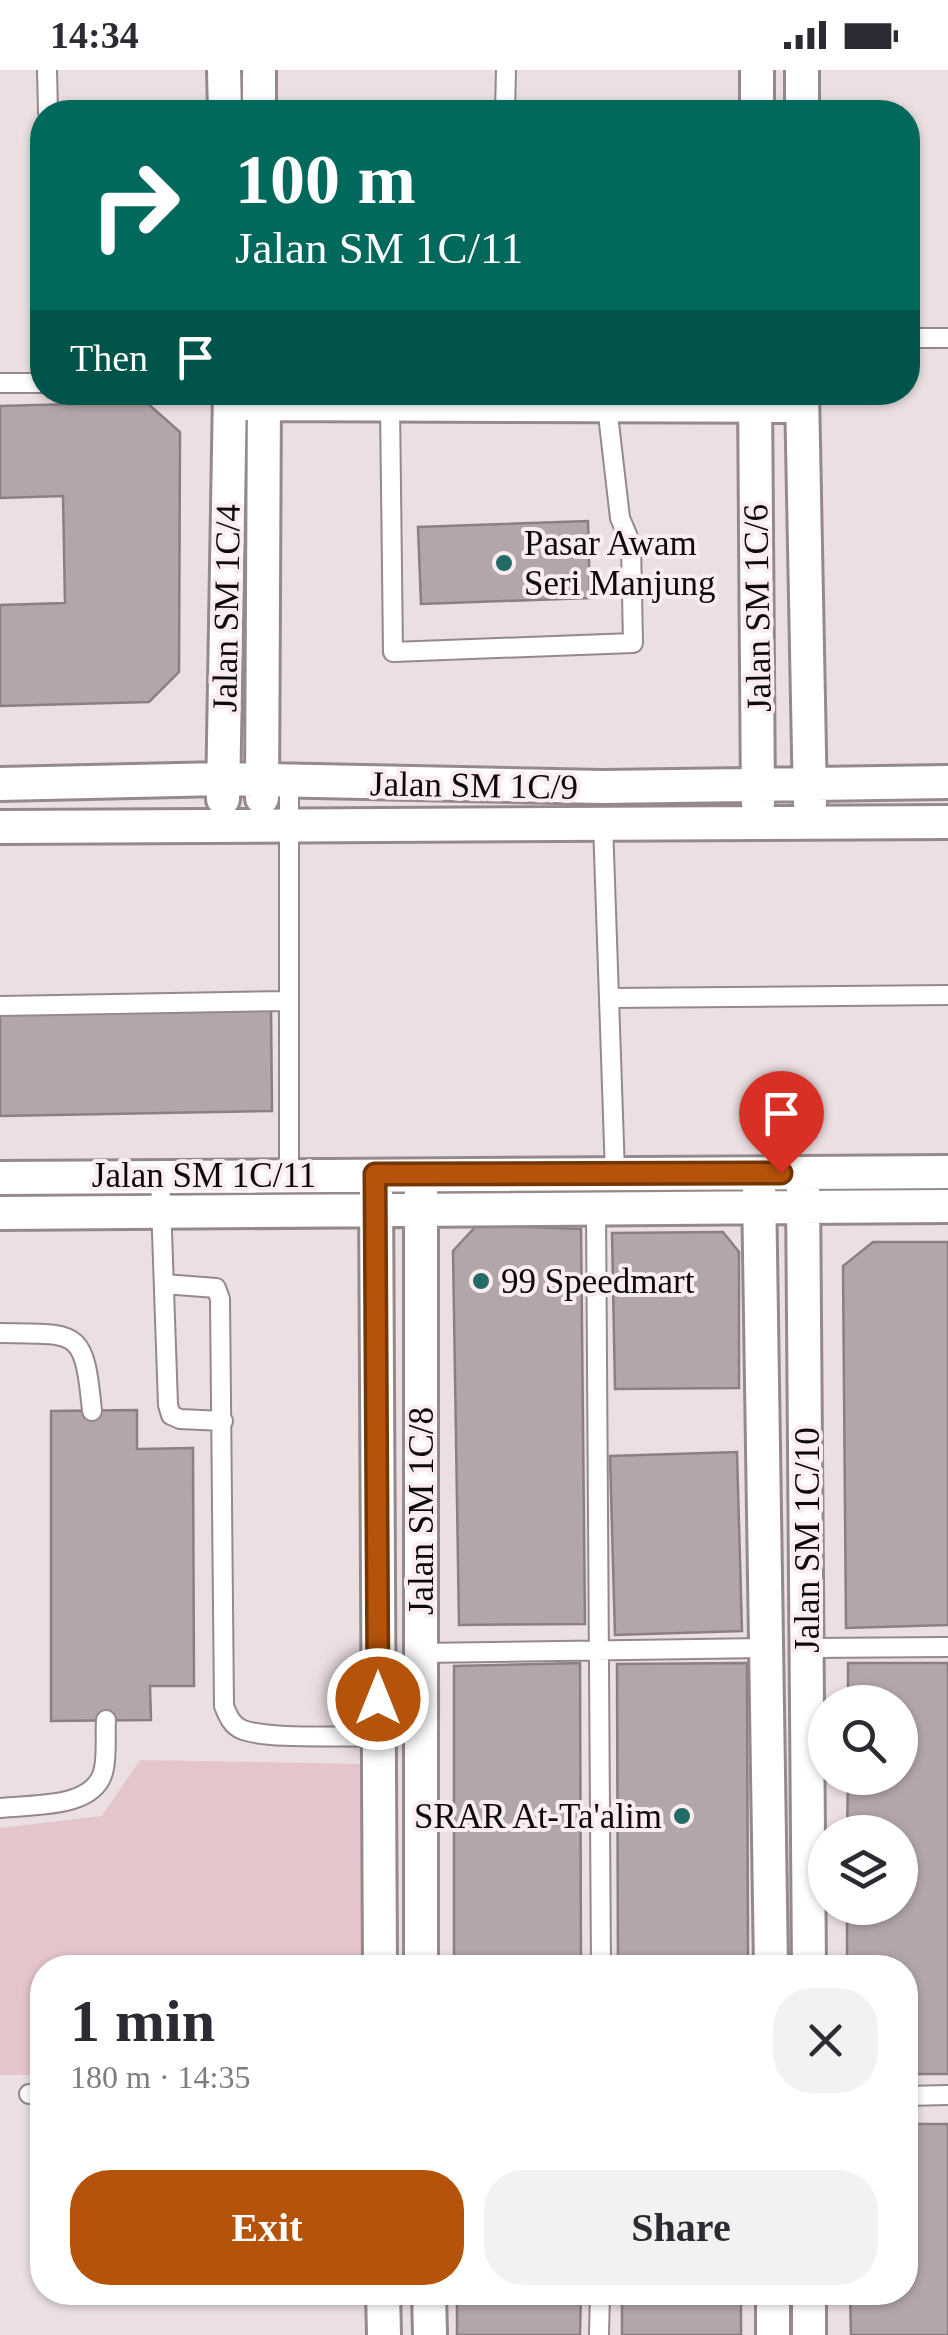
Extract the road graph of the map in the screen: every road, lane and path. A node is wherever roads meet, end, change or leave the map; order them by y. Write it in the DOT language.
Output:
graph roads {
  1 [pos="47,70"];
  2 [pos="224,70"];
  3 [pos="259,70"];
  4 [pos="506,70"];
  5 [pos="757,70"];
  6 [pos="802,70"];
  7 [pos="48,100"];
  8 [pos="225,100"];
  9 [pos="260,100"];
  10 [pos="506,100"];
  11 [pos="757,100"];
  12 [pos="802,100"];
  13 [pos="920,338"];
  14 [pos="948,338"];
  15 [pos="0,383"];
  16 [pos="30,383"];
  17 [pos="230,405"];
  18 [pos="264,405"];
  19 [pos="390,405"];
  20 [pos="592,405"];
  21 [pos="628,405"];
  22 [pos="755,405"];
  23 [pos="802,405"];
  24 [pos="607,406"];
  25 [pos="222,779"];
  26 [pos="276,780"];
  27 [pos="810,782"];
  28 [pos="948,782"];
  29 [pos="0,784"];
  30 [pos="758,784"];
  31 [pos="948,822"];
  32 [pos="274,823"];
  33 [pos="603,823"];
  34 [pos="757,823"];
  35 [pos="809,823"];
  36 [pos="224,824"];
  37 [pos="0,827"];
  38 [pos="948,995"];
  39 [pos="609,998"];
  40 [pos="288,1001"];
  41 [pos="0,1006"];
  42 [pos="948,1172"];
  43 [pos="160,1174"];
  44 [pos="289,1174"];
  45 [pos="375,1174"];
  46 [pos="422,1174"];
  47 [pos="616,1174"];
  48 [pos="0,1178"];
  49 [pos="759,1190"];
  50 [pos="804,1190"];
  51 [pos="948,1206"];
  52 [pos="596,1208"];
  53 [pos="376,1209"];
  54 [pos="422,1209"];
  55 [pos="162,1210"];
  56 [pos="0,1213"];
  57 [pos="164,1284"];
  58 [pos="0,1333"];
  59 [pos="92,1411"];
  60 [pos="223,1421"];
  61 [pos="948,1647"];
  62 [pos="766,1648"];
  63 [pos="808,1648"];
  64 [pos="600,1650"];
  65 [pos="421,1653"];
  66 [pos="106,1720"];
  67 [pos="378,1737"];
  68 [pos="0,1808"];
  69 [pos="380,1955"];
  70 [pos="421,1955"];
  71 [pos="601,1955"];
  72 [pos="771,1955"];
  73 [pos="808,1955"];
  74 [pos="918,2096"];
  75 [pos="948,2096"];
  76 [pos="383,2305"];
  77 [pos="429,2305"];
  78 [pos="600,2305"];
  79 [pos="773,2305"];
  80 [pos="809,2305"];
  81 [pos="384,2335"];
  82 [pos="430,2335"];
  83 [pos="600,2335"];
  84 [pos="773,2335"];
  85 [pos="809,2335"];
  1 -- 7 [label="lane"];
  2 -- 8 [label="street"];
  3 -- 9 [label="street"];
  4 -- 10 [label="lane"];
  5 -- 11 [label="street"];
  6 -- 12 [label="street"];
  13 -- 14 [label="lane"];
  15 -- 16 [label="lane"];
  17 -- 25 [label="street, Jalan SM 1C/4"];
  18 -- 26 [label="street, Jalan SM 1C/4"];
  19 -- 24 [label="lane"];
  20 -- 24 [label="street"];
  21 -- 24 [label="street"];
  22 -- 30 [label="street, Jalan SM 1C/6"];
  23 -- 27 [label="street, Jalan SM 1C/6"];
  25 -- 26 [label="street, Jalan SM 1C/9"];
  25 -- 29 [label="street, Jalan SM 1C/9"];
  25 -- 36 [label="street, Jalan SM 1C/4"];
  26 -- 30 [label="street, Jalan SM 1C/9"];
  26 -- 32 [label="street, Jalan SM 1C/4"];
  27 -- 28 [label="street, Jalan SM 1C/9"];
  27 -- 30 [label="street, Jalan SM 1C/9"];
  27 -- 35 [label="street, Jalan SM 1C/6"];
  30 -- 34 [label="street, Jalan SM 1C/6"];
  31 -- 35 [label="street, Jalan SM 1C/9"];
  32 -- 33 [label="street, Jalan SM 1C/9"];
  32 -- 36 [label="street, Jalan SM 1C/9"];
  32 -- 40 [label="lane"];
  33 -- 34 [label="street, Jalan SM 1C/9"];
  33 -- 39 [label="lane"];
  34 -- 35 [label="street, Jalan SM 1C/9"];
  36 -- 37 [label="street, Jalan SM 1C/9"];
  38 -- 39 [label="lane"];
  39 -- 47 [label="lane"];
  40 -- 41 [label="lane"];
  40 -- 44 [label="lane"];
  42 -- 50 [label="street, Jalan SM 1C/11"];
  43 -- 44 [label="street, Jalan SM 1C/11"];
  43 -- 48 [label="street, Jalan SM 1C/11"];
  43 -- 55 [label="lane"];
  44 -- 45 [label="street, Jalan SM 1C/11"];
  45 -- 46 [label="street, Jalan SM 1C/11"];
  45 -- 53 [label="street, Jalan SM 1C/8"];
  46 -- 47 [label="street, Jalan SM 1C/11"];
  46 -- 54 [label="street, Jalan SM 1C/8"];
  47 -- 49 [label="street, Jalan SM 1C/11"];
  49 -- 50 [label="street, Jalan SM 1C/11"];
  49 -- 52 [label="street, Jalan SM 1C/11"];
  49 -- 62 [label="street, Jalan SM 1C/10"];
  50 -- 51 [label="street, Jalan SM 1C/11"];
  50 -- 63 [label="street, Jalan SM 1C/10"];
  52 -- 54 [label="street, Jalan SM 1C/11"];
  52 -- 64 [label="lane"];
  53 -- 54 [label="street, Jalan SM 1C/11"];
  53 -- 55 [label="street, Jalan SM 1C/11"];
  53 -- 67 [label="street, Jalan SM 1C/8"];
  54 -- 65 [label="street, Jalan SM 1C/8"];
  55 -- 56 [label="street, Jalan SM 1C/11"];
  55 -- 57 [label="lane"];
  57 -- 60 [label="lane"];
  57 -- 60 [label="lane"];
  58 -- 59 [label="lane"];
  60 -- 67 [label="lane"];
  61 -- 63 [label="lane"];
  62 -- 64 [label="lane"];
  62 -- 72 [label="street, Jalan SM 1C/10"];
  63 -- 73 [label="street, Jalan SM 1C/10"];
  64 -- 65 [label="lane"];
  64 -- 71 [label="lane"];
  65 -- 70 [label="street, Jalan SM 1C/8"];
  66 -- 68 [label="lane"];
  67 -- 69 [label="street, Jalan SM 1C/8"];
  74 -- 75 [label="lane"];
  76 -- 81 [label="street"];
  77 -- 82 [label="street"];
  78 -- 83 [label="lane"];
  79 -- 84 [label="street"];
  80 -- 85 [label="street"];
}
